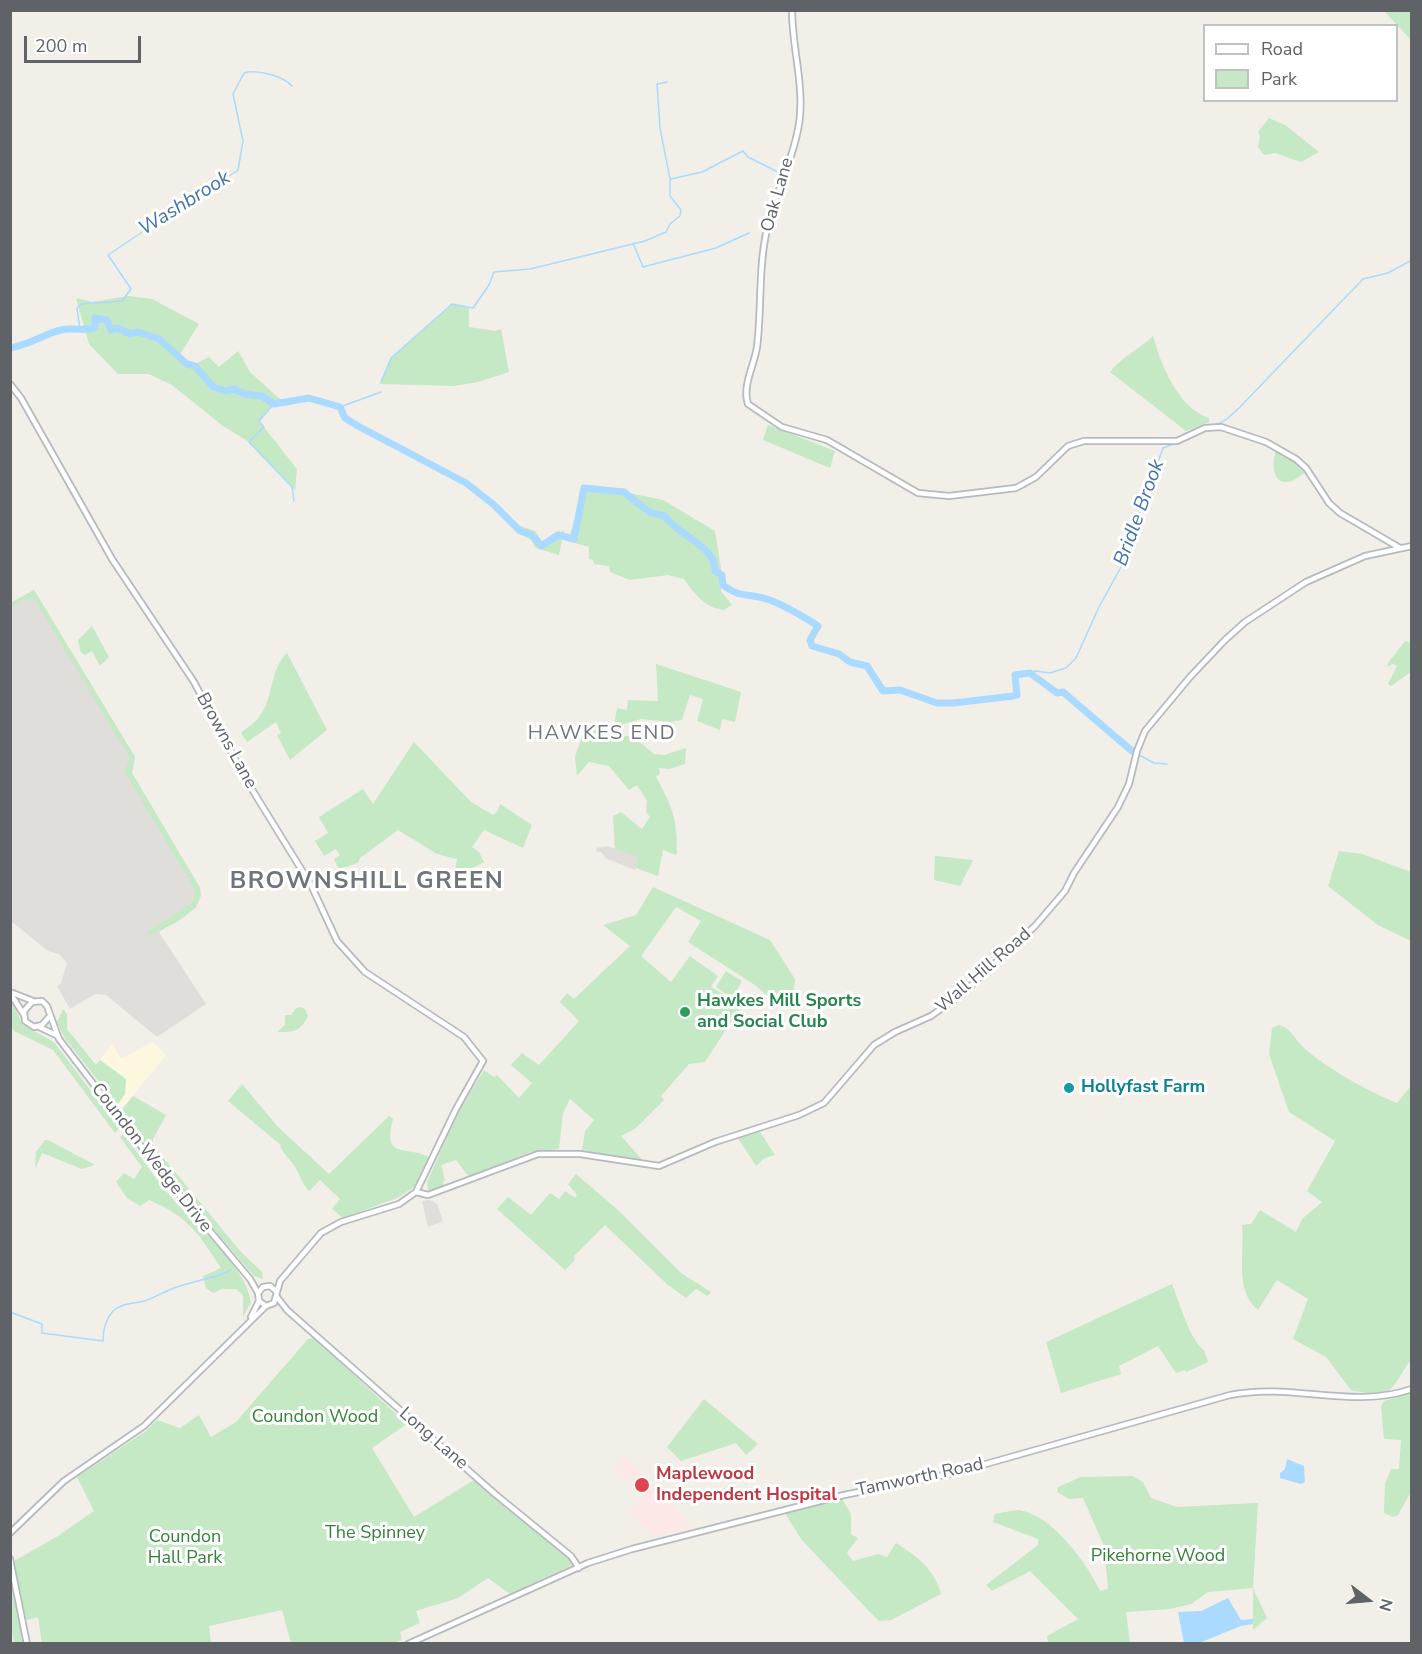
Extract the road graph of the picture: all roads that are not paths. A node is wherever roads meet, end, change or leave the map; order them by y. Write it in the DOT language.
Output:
graph roads {
  1 [pos="792,10"];
  2 [pos="10,384"];
  3 [pos="1382,540"];
  4 [pos="1412,546"];
  5 [pos="1400,548"];
  6 [pos="1383,551"];
  7 [pos="10,992"];
  8 [pos="35,1001"];
  9 [pos="24,1014"];
  10 [pos="49,1017"];
  11 [pos="38,1027"];
  12 [pos="56,1035"];
  13 [pos="416,1192"];
  14 [pos="250,1279"];
  15 [pos="280,1281"];
  16 [pos="268,1286"];
  17 [pos="276,1291"];
  18 [pos="258,1293"];
  19 [pos="277,1297"];
  20 [pos="259,1300"];
  21 [pos="272,1305"];
  22 [pos="266,1306"];
  23 [pos="287,1310"];
  24 [pos="248,1322"];
  25 [pos="1412,1389"];
  26 [pos="10,1533"];
  27 [pos="10,1559"];
  28 [pos="579,1568"];
  29 [pos="27,1644"];
  30 [pos="408,1644"];
  1 -- 3 [label="street, Oak Lane"];
  2 -- 13 [label="street, Browns Lane"];
  3 -- 5 [label="street"];
  3 -- 6 [label="street"];
  4 -- 5 [label="street, Wall Hill Road"];
  5 -- 6 [label="street, Wall Hill Road"];
  6 -- 13 [label="street, Wall Hill Road"];
  7 -- 8 [label="street, Coundon Wedge Drive"];
  7 -- 9 [label="street, Coundon Wedge Drive"];
  8 -- 9 [label="street"];
  8 -- 10 [label="street, Coundon Wedge Drive"];
  9 -- 11 [label="street, Coundon Wedge Drive"];
  10 -- 11 [label="street"];
  10 -- 12 [label="street, Coundon Wedge Drive"];
  11 -- 12 [label="street, Coundon Wedge Drive"];
  12 -- 14 [label="street, Coundon Wedge Drive"];
  13 -- 15 [label="street, Wall Hill Road"];
  14 -- 16 [label="street, Coundon Wedge Drive"];
  14 -- 18 [label="street, Coundon Wedge Drive"];
  15 -- 16 [label="street, Wall Hill Road"];
  15 -- 17 [label="street, Wall Hill Road"];
  16 -- 17 [label="street"];
  16 -- 18 [label="street"];
  17 -- 19 [label="street"];
  18 -- 20 [label="street"];
  19 -- 21 [label="street"];
  19 -- 23 [label="street, Long Lane"];
  20 -- 22 [label="street"];
  20 -- 24 [label="street"];
  21 -- 22 [label="street"];
  21 -- 23 [label="street, Long Lane"];
  22 -- 24 [label="street"];
  23 -- 28 [label="street, Long Lane"];
  24 -- 26 [label="street"];
  25 -- 28 [label="street, Tamworth Road"];
  27 -- 29 [label="street"];
  28 -- 30 [label="street, Tamworth Road"];
}
